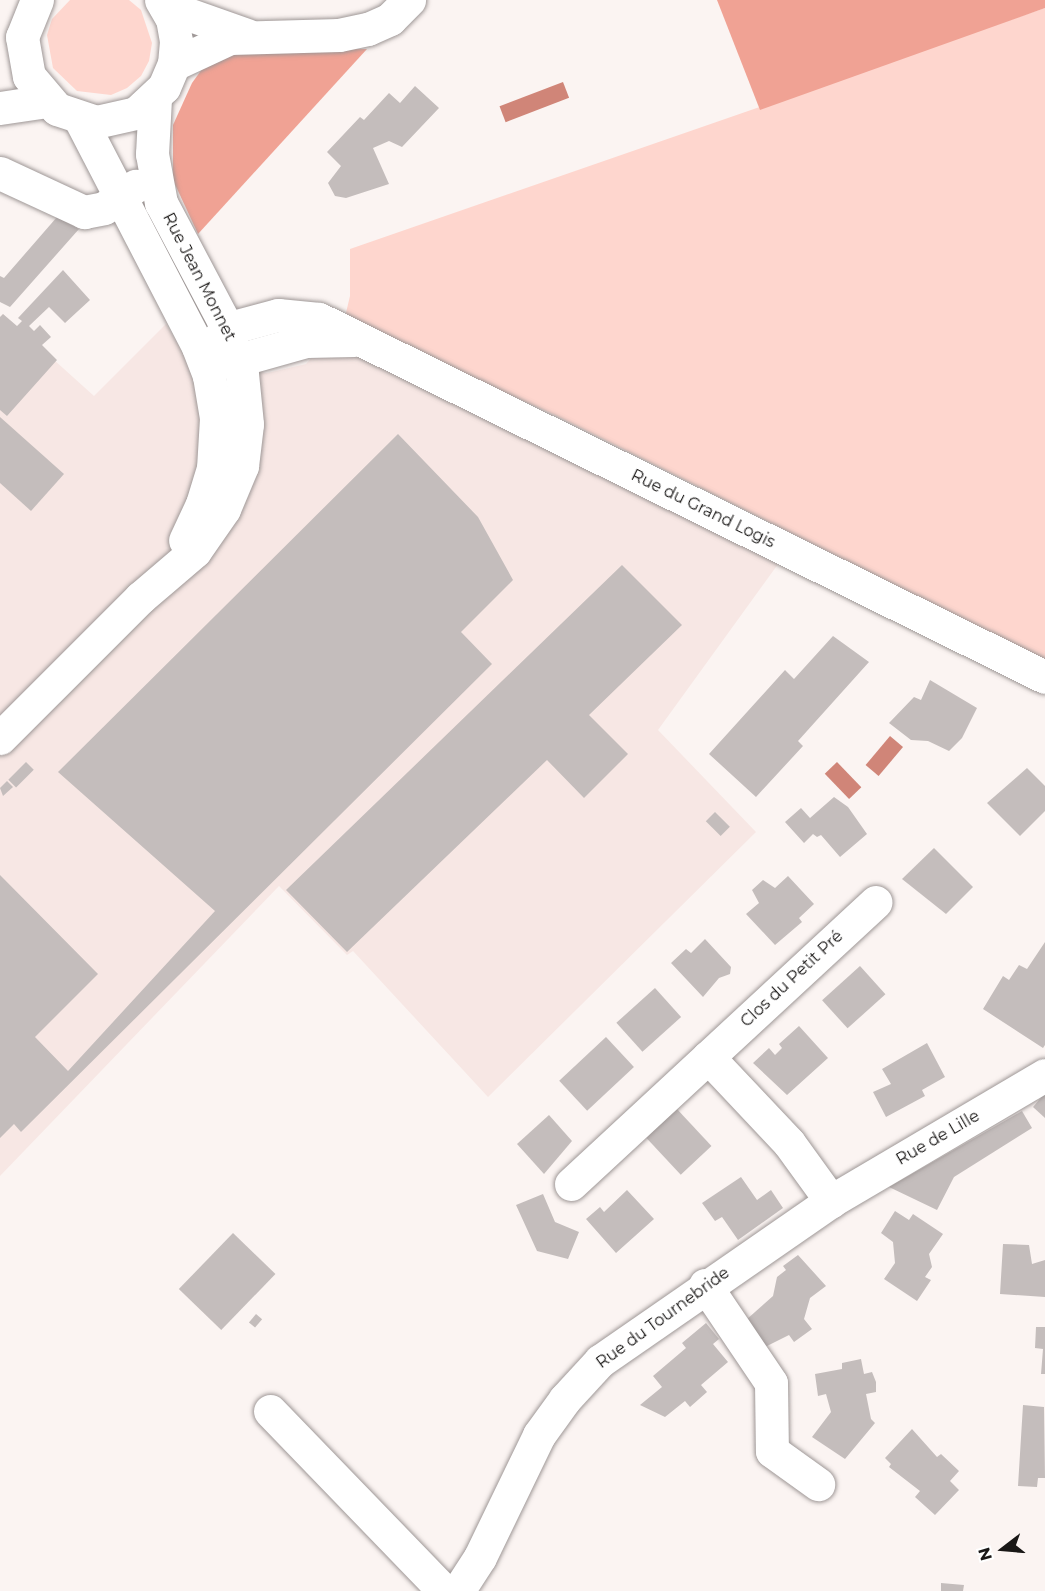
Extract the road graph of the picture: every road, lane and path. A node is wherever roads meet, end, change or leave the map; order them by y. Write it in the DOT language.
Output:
graph roads {
  1 [pos="37,0"];
  2 [pos="409,0"];
  3 [pos="163,3"];
  4 [pos="24,29"];
  5 [pos="249,35"];
  6 [pos="0,59"];
  7 [pos="174,63"];
  8 [pos="155,98"];
  9 [pos="47,101"];
  10 [pos="0,108"];
  11 [pos="80,119"];
  12 [pos="153,171"];
  13 [pos="0,172"];
  14 [pos="121,199"];
  15 [pos="174,302"];
  16 [pos="227,344"];
  17 [pos="209,376"];
  18 [pos="140,598"];
  19 [pos="1045,677"];
  20 [pos="0,738"];
  21 [pos="875,902"];
  22 [pos="708,1057"];
  23 [pos="1045,1075"];
  24 [pos="571,1184"];
  25 [pos="831,1201"];
  26 [pos="705,1285"];
  27 [pos="270,1411"];
  28 [pos="818,1484"];
  29 [pos="444,1591"];
  30 [pos="458,1591"];
  1 -- 4 [label="street"];
  2 -- 5 [label="street"];
  3 -- 5 [label="street"];
  3 -- 7 [label="street"];
  4 -- 6 [label="street"];
  4 -- 9 [label="street"];
  5 -- 7 [label="street"];
  7 -- 8 [label="street"];
  8 -- 11 [label="street"];
  8 -- 12 [label="street, Rue Jean Monnet"];
  9 -- 10 [label="street"];
  9 -- 11 [label="street"];
  11 -- 14 [label="street, Rue Jean Monnet"];
  12 -- 14 [label="street"];
  12 -- 16 [label="street, Rue Jean Monnet"];
  13 -- 14 [label="street"];
  14 -- 15 [label="street, Rue Jean Monnet"];
  15 -- 16 [label="street"];
  15 -- 17 [label="street, Rue Jean Monnet"];
  16 -- 17 [label="street"];
  16 -- 18 [label="street, Rue Jean Monnet"];
  16 -- 19 [label="street, Rue du Grand Logis"];
  17 -- 18 [label="street, Rue Jean Monnet"];
  18 -- 20 [label="street, Rue Jean Monnet"];
  21 -- 22 [label="street, Clos du Petit Pré"];
  22 -- 24 [label="street, Clos du Petit Pré"];
  22 -- 25 [label="street"];
  23 -- 25 [label="street, Rue de Lille"];
  25 -- 26 [label="street, Rue du Tournebride"];
  26 -- 28 [label="street"];
  26 -- 30 [label="street, Rue du Tournebride"];
  27 -- 29 [label="street"];
}
